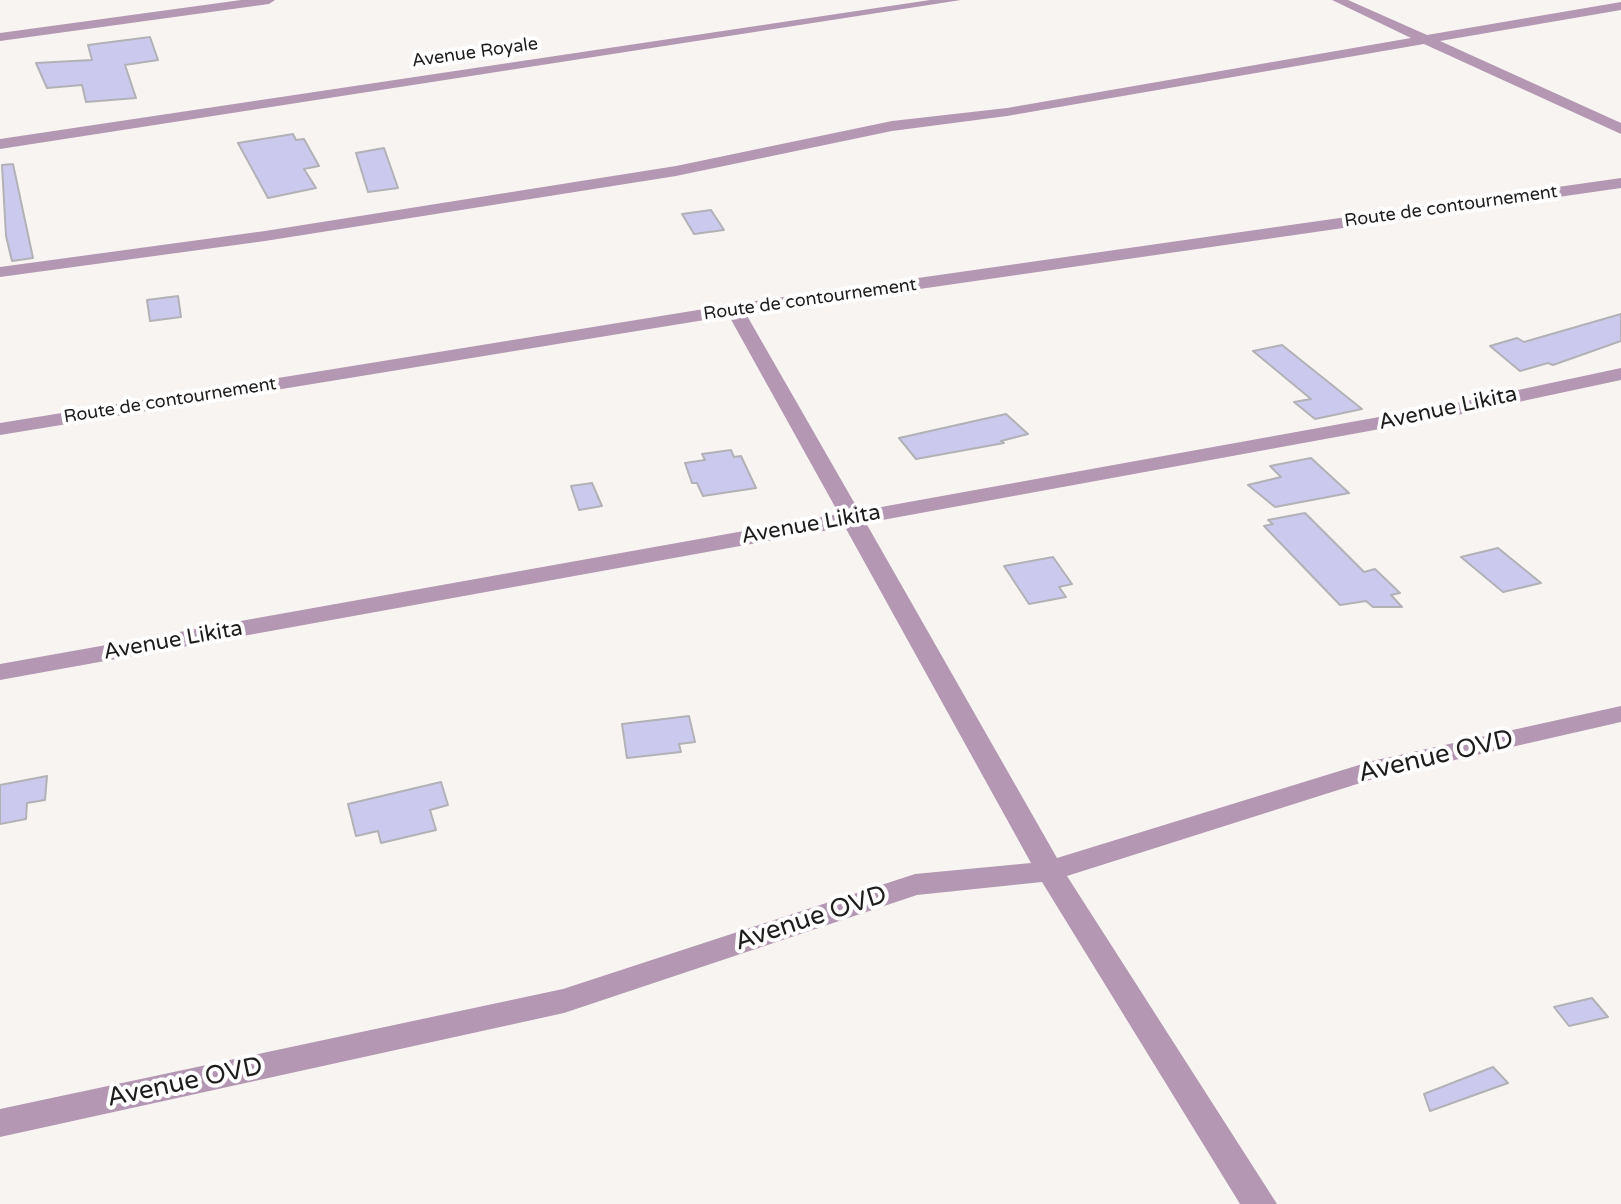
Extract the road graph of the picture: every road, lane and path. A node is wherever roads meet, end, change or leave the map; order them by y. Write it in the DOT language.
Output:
graph roads {
  1 [pos="135,0"];
  2 [pos="269,0"];
  3 [pos="955,0"];
  4 [pos="1338,0"];
  5 [pos="1621,6"];
  6 [pos="144,17"];
  7 [pos="0,37"];
  8 [pos="1426,40"];
  9 [pos="1621,129"];
  10 [pos="0,144"];
  11 [pos="1621,183"];
  12 [pos="0,272"];
  13 [pos="735,310"];
  14 [pos="1621,374"];
  15 [pos="0,429"];
  16 [pos="854,518"];
  17 [pos="0,672"];
  18 [pos="1621,714"];
  19 [pos="1050,871"];
  20 [pos="0,1123"];
  21 [pos="1259,1204"];
  1 -- 6 [label="street"];
  2 -- 6 [label="street"];
  3 -- 10 [label="street, Avenue Royale"];
  4 -- 8 [label="street"];
  5 -- 8 [label="street"];
  6 -- 7 [label="street"];
  8 -- 9 [label="street"];
  8 -- 12 [label="street"];
  11 -- 13 [label="street, Route de contournement"];
  13 -- 15 [label="street, Route de contournement"];
  13 -- 16 [label="street"];
  14 -- 16 [label="street, Avenue Likita"];
  16 -- 17 [label="street, Avenue Likita"];
  16 -- 19 [label="street"];
  18 -- 19 [label="street, Avenue OVD"];
  19 -- 20 [label="street, Avenue OVD"];
  19 -- 21 [label="street"];
}
